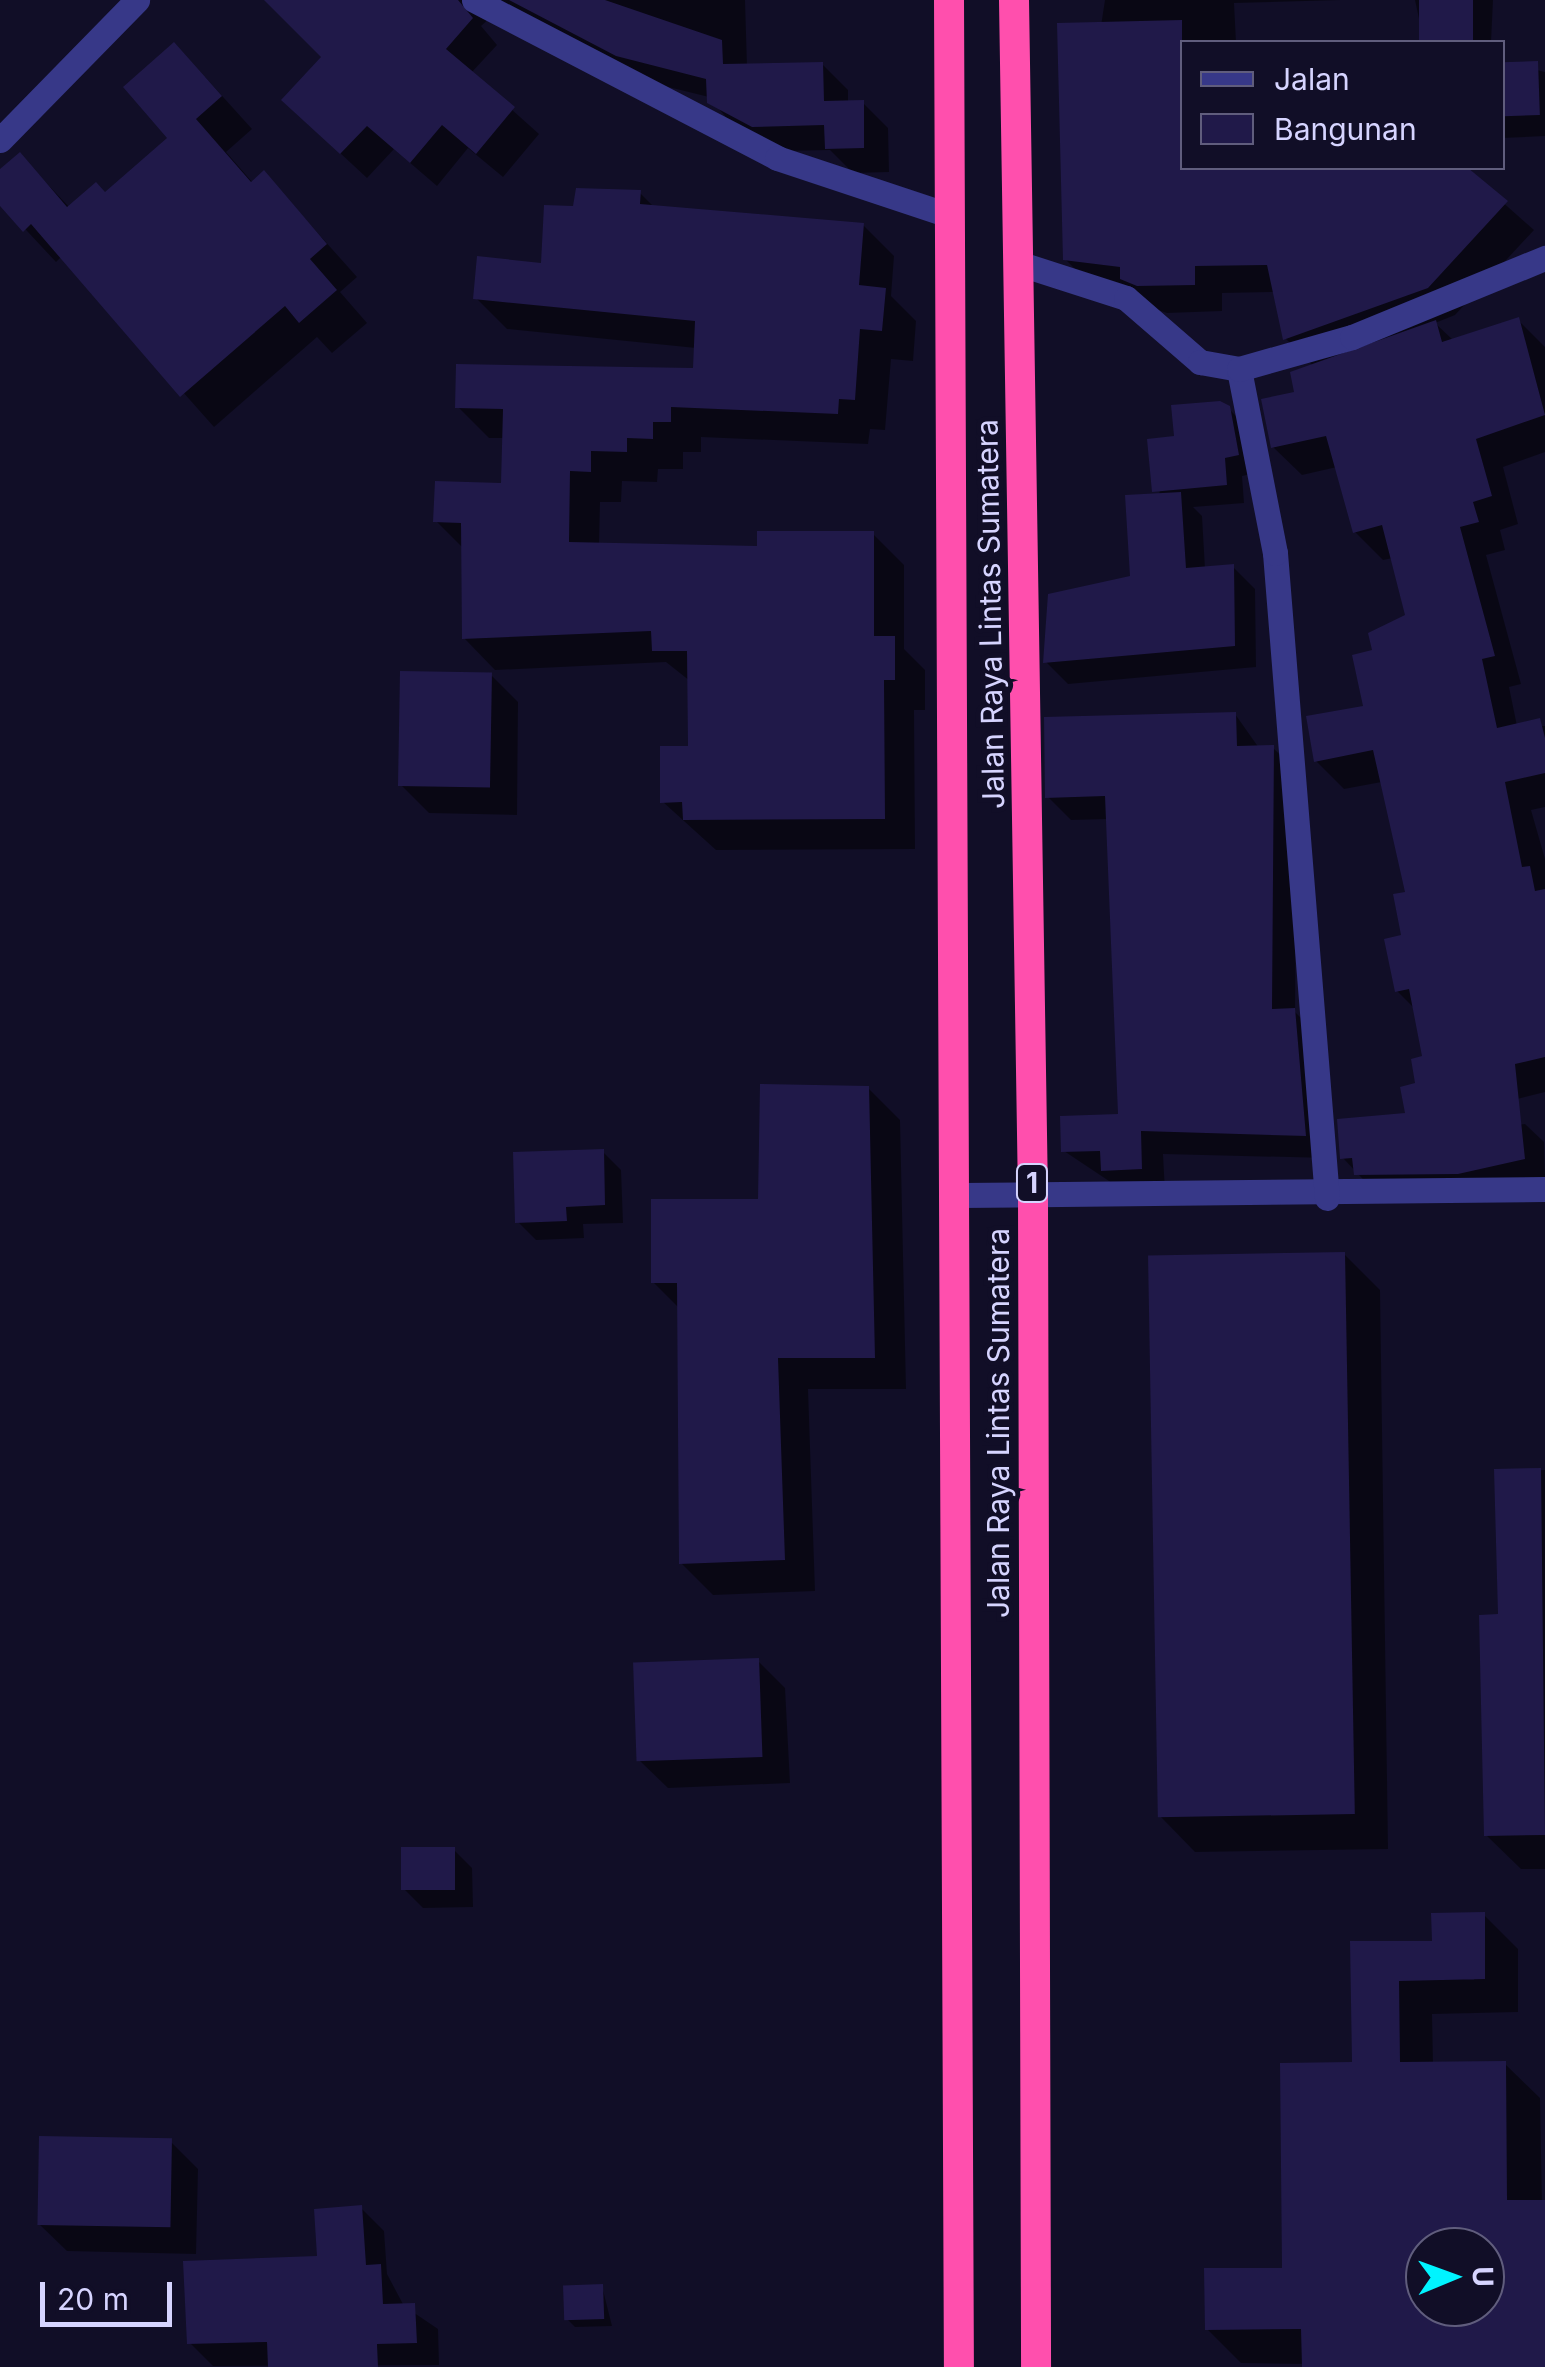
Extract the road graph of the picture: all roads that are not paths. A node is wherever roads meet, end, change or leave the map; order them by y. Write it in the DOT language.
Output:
graph roads {
  1 [pos="137,0"];
  2 [pos="474,0"];
  3 [pos="949,0"];
  4 [pos="1014,0"];
  5 [pos="0,140"];
  6 [pos="951,216"];
  7 [pos="1545,258"];
  8 [pos="1024,265"];
  9 [pos="1239,369"];
  10 [pos="1545,1188"];
  11 [pos="961,1195"];
  12 [pos="1326,1198"];
  13 [pos="1033,1199"];
  14 [pos="959,2367"];
  15 [pos="1036,2367"];
  1 -- 5 [label="street"];
  2 -- 6 [label="street"];
  3 -- 6 [label="highway, Jalan Raya Lintas Sumatera"];
  4 -- 8 [label="highway, Jalan Raya Lintas Sumatera / 1"];
  6 -- 11 [label="highway, Jalan Raya Lintas Sumatera"];
  7 -- 9 [label="street"];
  8 -- 9 [label="street"];
  8 -- 13 [label="highway, Jalan Raya Lintas Sumatera / 1"];
  9 -- 12 [label="street"];
  10 -- 12 [label="street"];
  11 -- 13 [label="street"];
  11 -- 14 [label="highway, Jalan Raya Lintas Sumatera"];
  12 -- 13 [label="street"];
  13 -- 15 [label="highway, Jalan Raya Lintas Sumatera / 1"];
}
